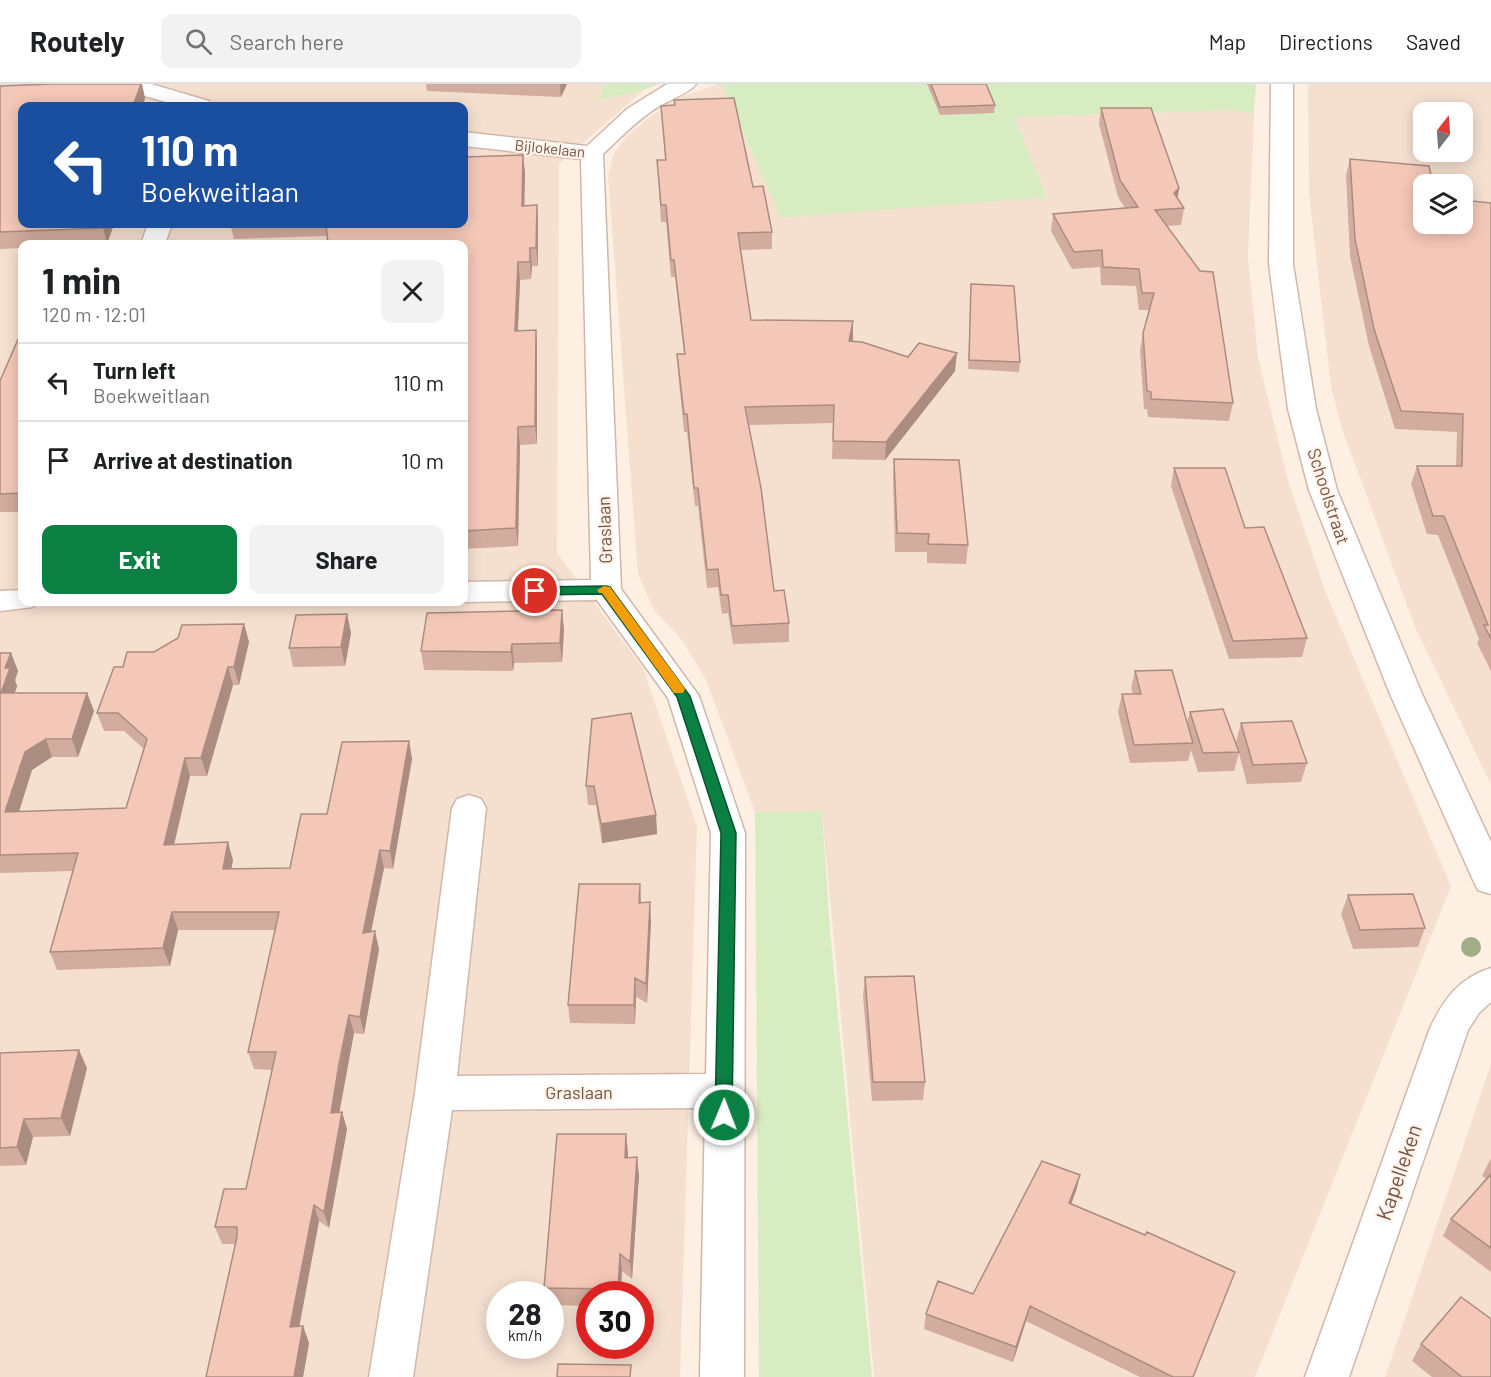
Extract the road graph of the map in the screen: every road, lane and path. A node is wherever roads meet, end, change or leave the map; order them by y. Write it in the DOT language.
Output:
graph roads {
  1 [pos="128,84"];
  2 [pos="685,84"];
  3 [pos="1282,84"];
  4 [pos="188,102"];
  5 [pos="468,139"];
  6 [pos="592,153"];
  7 [pos="606,590"];
  8 [pos="468,592"];
  9 [pos="18,600"];
  10 [pos="0,601"];
  11 [pos="470,808"];
  12 [pos="1491,880"];
  13 [pos="1491,982"];
  14 [pos="724,1091"];
  15 [pos="435,1093"];
  16 [pos="391,1377"];
  17 [pos="722,1377"];
  18 [pos="1327,1377"];
  1 -- 4 [label="street"];
  2 -- 6 [label="street, Bijlokelaan"];
  3 -- 12 [label="street, Schoolstraat"];
  5 -- 6 [label="street, Bijlokelaan"];
  6 -- 7 [label="street, Graslaan"];
  7 -- 8 [label="street"];
  7 -- 14 [label="street, Graslaan"];
  9 -- 10 [label="street"];
  11 -- 15 [label="street"];
  13 -- 18 [label="street, Kapelleken"];
  14 -- 15 [label="street, Graslaan"];
  14 -- 17 [label="street, Graslaan"];
  15 -- 16 [label="street"];
}
